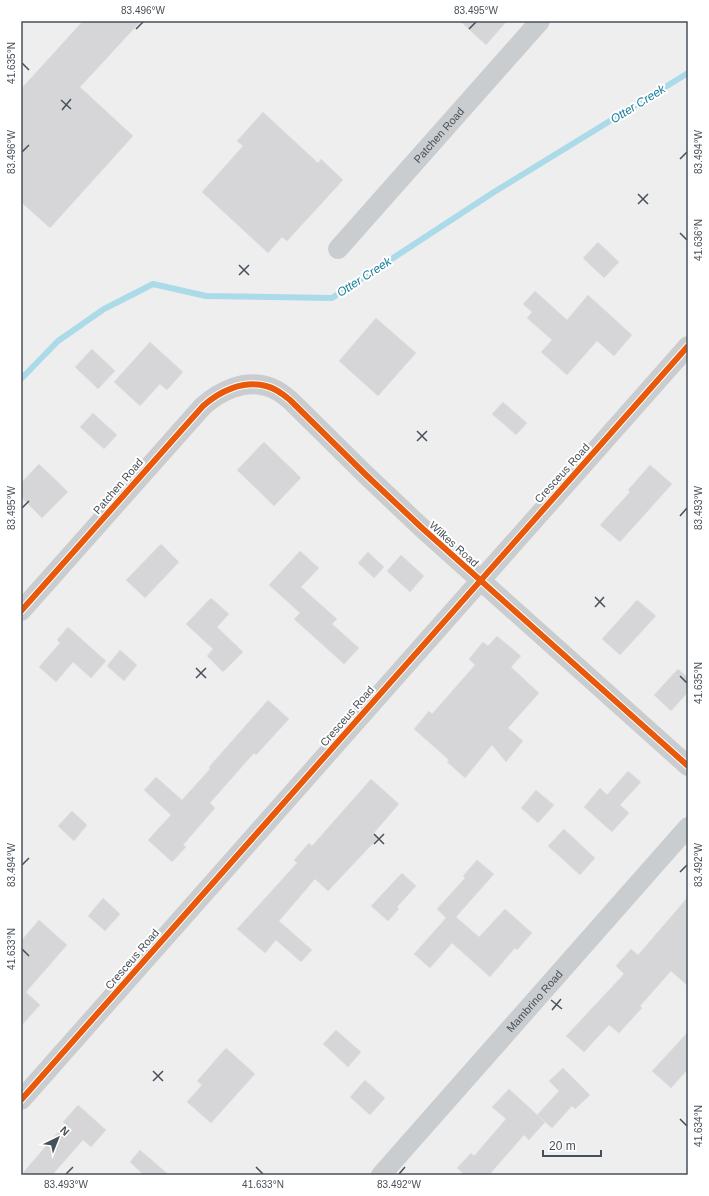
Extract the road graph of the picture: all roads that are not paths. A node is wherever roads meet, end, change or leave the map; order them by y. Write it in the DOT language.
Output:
graph roads {
  1 [pos="540,21"];
  2 [pos="338,249"];
  3 [pos="688,346"];
  4 [pos="238,387"];
  5 [pos="480,580"];
  6 [pos="21,611"];
  7 [pos="688,766"];
  8 [pos="688,827"];
  9 [pos="21,1100"];
  10 [pos="381,1175"];
  1 -- 2 [label="street, Patchen Road"];
  3 -- 5 [label="street, Cresceus Road"];
  4 -- 5 [label="street, Wilkes Road"];
  4 -- 6 [label="street, Patchen Road"];
  5 -- 7 [label="street, Wilkes Road"];
  5 -- 9 [label="street, Cresceus Road"];
  8 -- 10 [label="street, Mambrino Road"];
}
